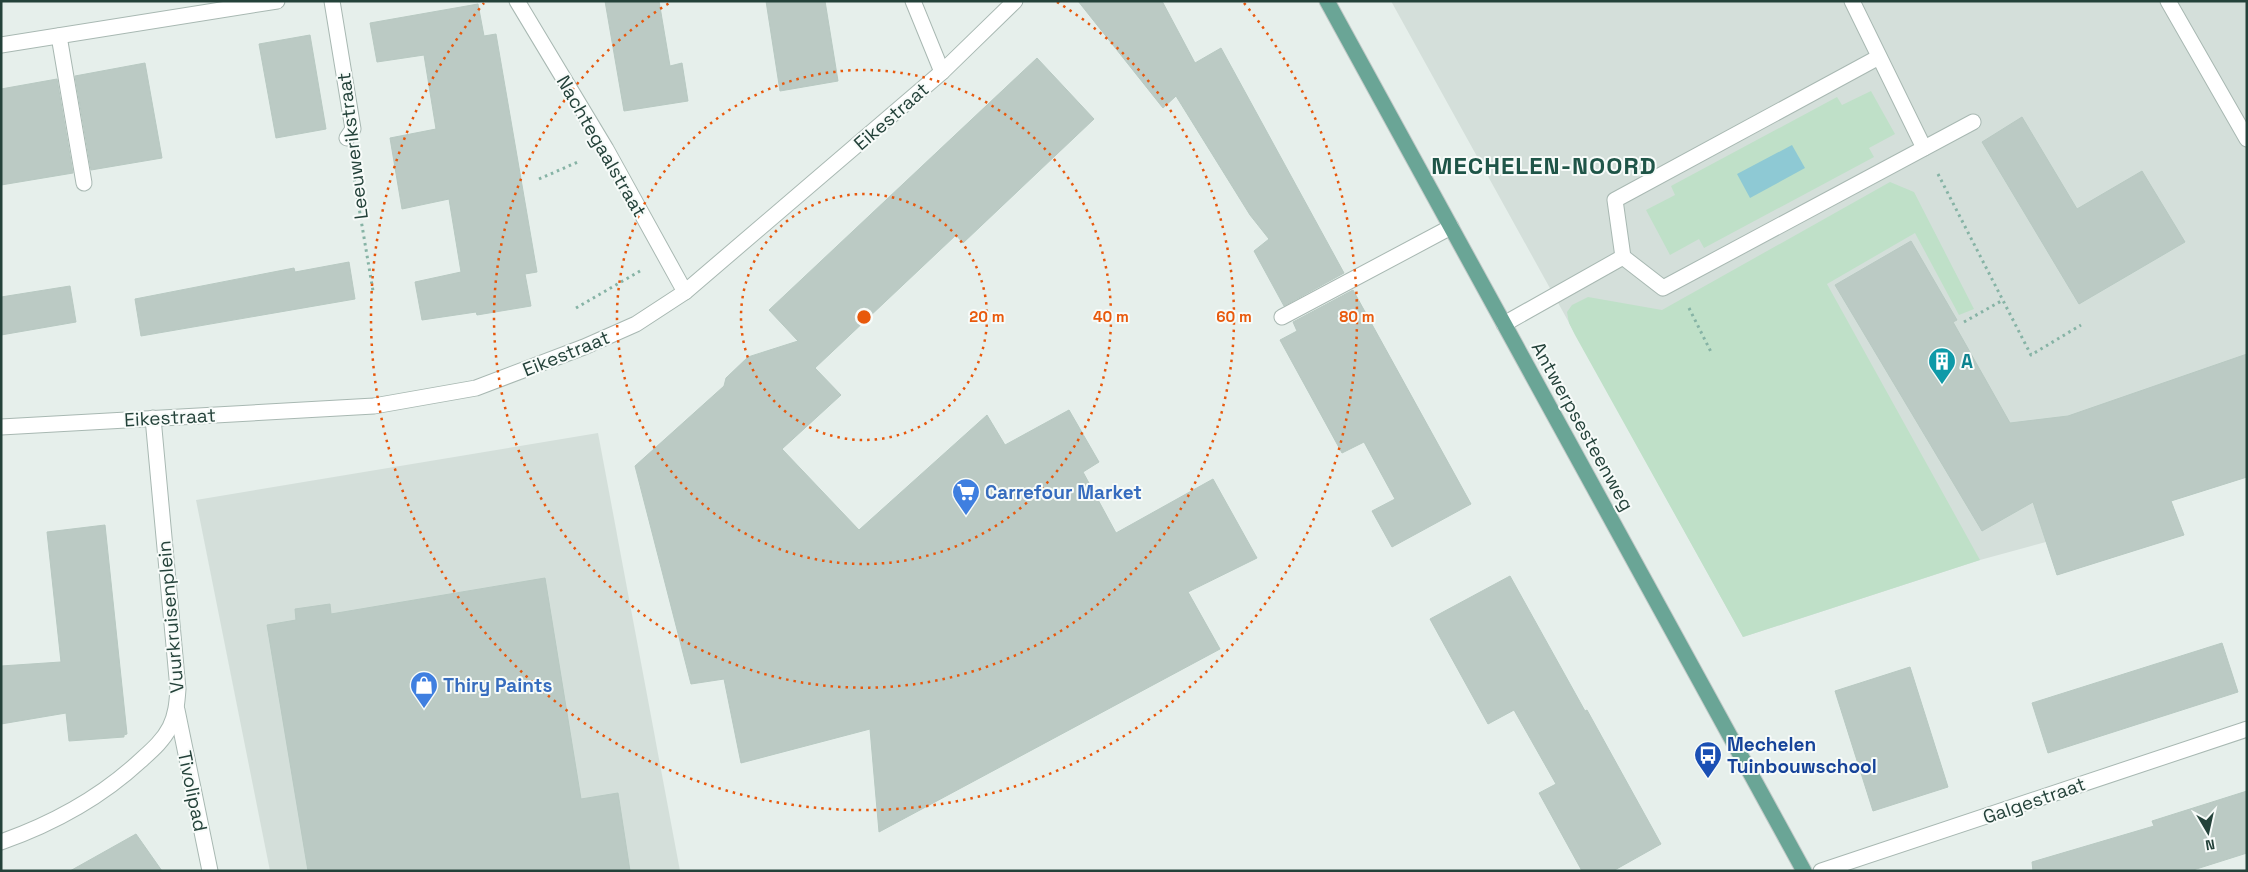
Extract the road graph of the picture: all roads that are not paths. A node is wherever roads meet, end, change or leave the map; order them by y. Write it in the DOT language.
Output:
graph roads {
  1 [pos="277,1"];
  2 [pos="332,1"];
  3 [pos="517,1"];
  4 [pos="913,1"];
  5 [pos="1015,1"];
  6 [pos="1327,1"];
  7 [pos="1852,1"];
  8 [pos="2168,1"];
  9 [pos="59,36"];
  10 [pos="1,45"];
  11 [pos="1879,57"];
  12 [pos="942,72"];
  13 [pos="1973,122"];
  14 [pos="347,138"];
  15 [pos="2247,139"];
  16 [pos="1924,148"];
  17 [pos="84,183"];
  18 [pos="1451,227"];
  19 [pos="1623,257"];
  20 [pos="685,292"];
  21 [pos="1282,317"];
  22 [pos="1504,324"];
  23 [pos="153,418"];
  24 [pos="1,427"];
  25 [pos="177,710"];
  26 [pos="2247,729"];
  27 [pos="1,842"];
  28 [pos="210,871"];
  29 [pos="1804,871"];
  30 [pos="1821,871"];
  1 -- 9 [label="street"];
  2 -- 14 [label="street, Leeuwerikstraat"];
  3 -- 20 [label="street, Nachtegaalstraat"];
  4 -- 12 [label="street"];
  5 -- 12 [label="street, Eikestraat"];
  6 -- 18 [label="main road, Antwerpsesteenweg"];
  7 -- 11 [label="street"];
  8 -- 15 [label="street"];
  9 -- 10 [label="street"];
  9 -- 17 [label="street"];
  11 -- 16 [label="street"];
  11 -- 19 [label="street"];
  12 -- 20 [label="street, Eikestraat"];
  13 -- 16 [label="street"];
  16 -- 19 [label="street"];
  18 -- 21 [label="street"];
  18 -- 22 [label="main road, Antwerpsesteenweg"];
  19 -- 22 [label="street"];
  20 -- 23 [label="street, Eikestraat"];
  22 -- 29 [label="main road, Antwerpsesteenweg"];
  23 -- 24 [label="street, Eikestraat"];
  23 -- 25 [label="street, Vuurkruisenplein"];
  25 -- 27 [label="street, Vuurkruisenplein"];
  25 -- 28 [label="street, Tivolipad"];
  26 -- 30 [label="street, Galgestraat"];
}
